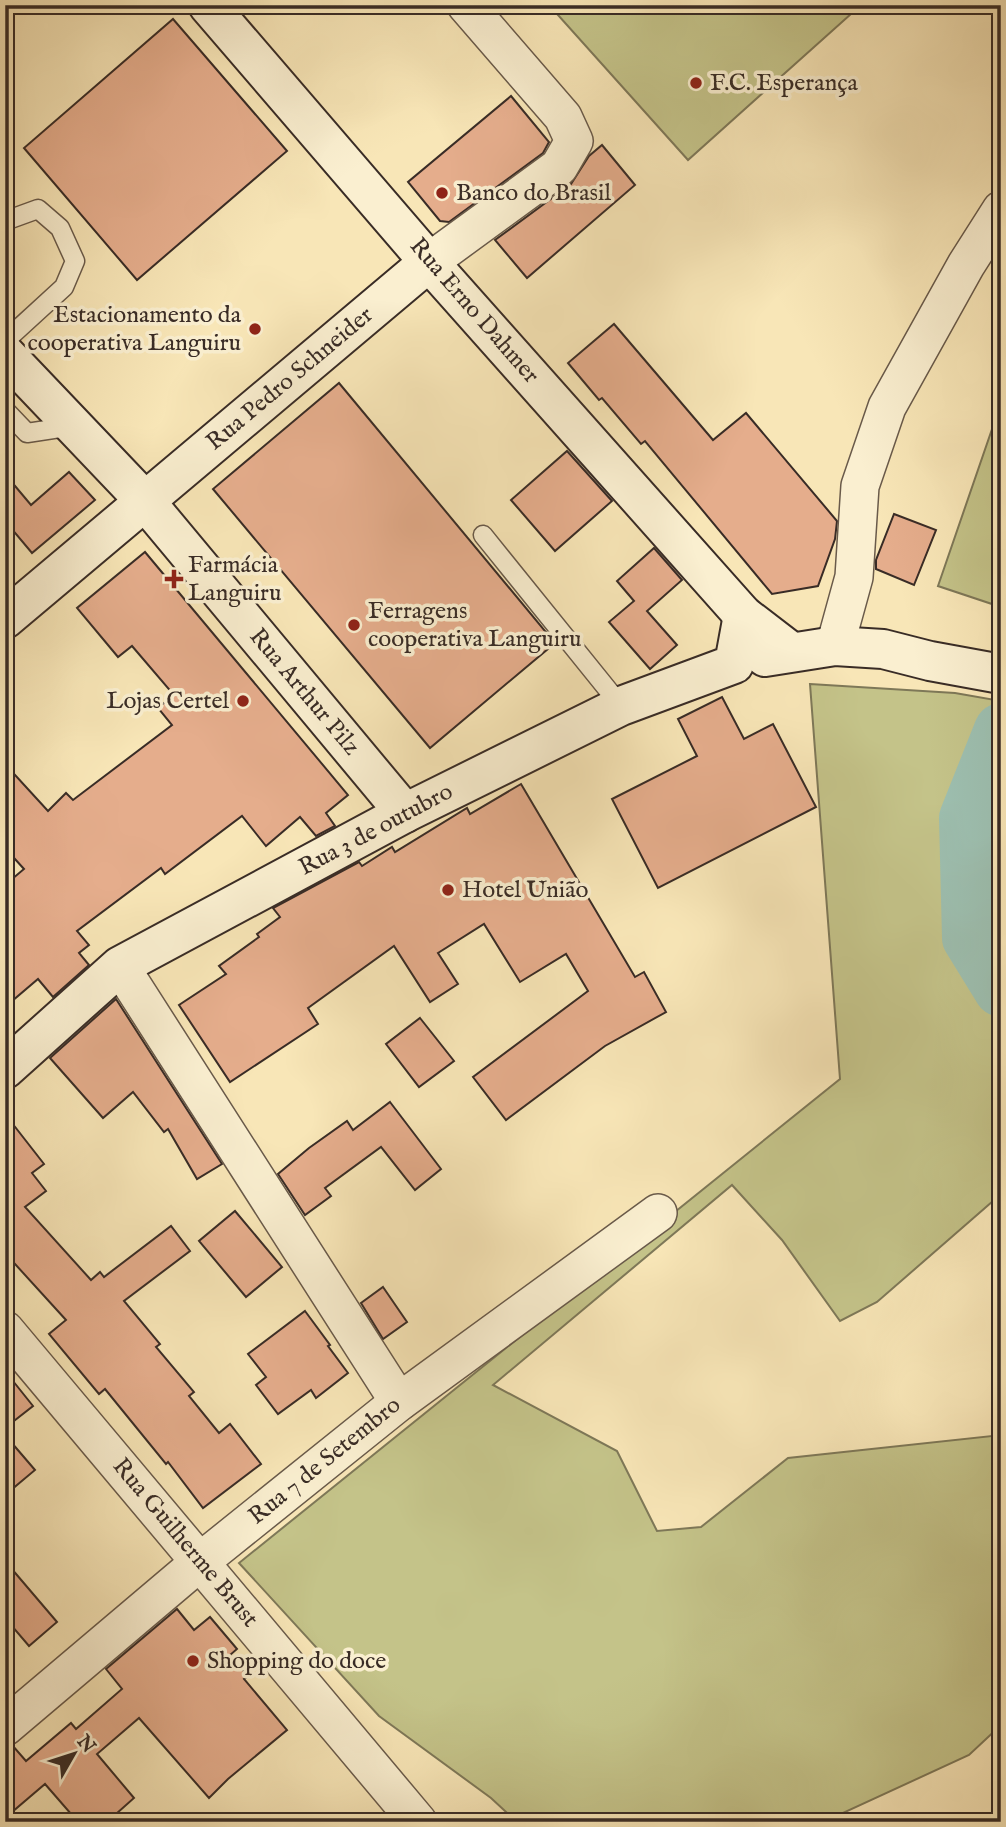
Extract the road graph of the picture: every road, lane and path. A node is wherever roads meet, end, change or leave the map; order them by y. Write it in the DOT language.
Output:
graph roads {
  1 [pos="208,5"];
  2 [pos="466,5"];
  3 [pos="1001,210"];
  4 [pos="5,221"];
  5 [pos="429,262"];
  6 [pos="5,341"];
  7 [pos="5,354"];
  8 [pos="5,410"];
  9 [pos="73,426"];
  10 [pos="145,501"];
  11 [pos="483,535"];
  12 [pos="743,615"];
  13 [pos="5,619"];
  14 [pos="835,646"];
  15 [pos="790,651"];
  16 [pos="734,664"];
  17 [pos="1001,674"];
  18 [pos="621,706"];
  19 [pos="405,813"];
  20 [pos="120,966"];
  21 [pos="5,1069"];
  22 [pos="658,1213"];
  23 [pos="5,1330"];
  24 [pos="398,1402"];
  25 [pos="201,1561"];
  26 [pos="5,1727"];
  27 [pos="418,1822"];
  1 -- 5 [label="main road, Rua Erno Dahmer"];
  2 -- 5 [label="street, Rua Pedro Schneider"];
  3 -- 14 [label="street"];
  4 -- 6 [label="lane"];
  5 -- 10 [label="main road, Rua Pedro Schneider"];
  5 -- 12 [label="main road, Rua Erno Dahmer"];
  7 -- 9 [label="main road, Rua Arthur Pilz"];
  8 -- 9 [label="lane"];
  9 -- 10 [label="main road, Rua Arthur Pilz"];
  10 -- 13 [label="main road, Rua Pedro Schneider"];
  10 -- 19 [label="main road, Rua Arthur Pilz"];
  11 -- 18 [label="lane"];
  12 -- 15 [label="main road, Rua Erno Dahmer"];
  12 -- 16 [label="main road"];
  14 -- 15 [label="main road, Rua 3 de outubro"];
  14 -- 17 [label="main road, Rua 3 de outubro"];
  15 -- 16 [label="main road, Rua 3 de outubro"];
  16 -- 18 [label="main road, Rua 3 de outubro"];
  18 -- 19 [label="main road, Rua 3 de outubro"];
  19 -- 20 [label="main road, Rua 3 de outubro"];
  20 -- 21 [label="main road, Rua 3 de outubro"];
  20 -- 24 [label="street"];
  22 -- 24 [label="street, Rua 7 de Setembro"];
  23 -- 25 [label="street, Rua Guilherme Brust"];
  24 -- 25 [label="street, Rua 7 de Setembro"];
  25 -- 26 [label="street, Rua 7 de Setembro"];
  25 -- 27 [label="street, Rua Guilherme Brust"];
}
